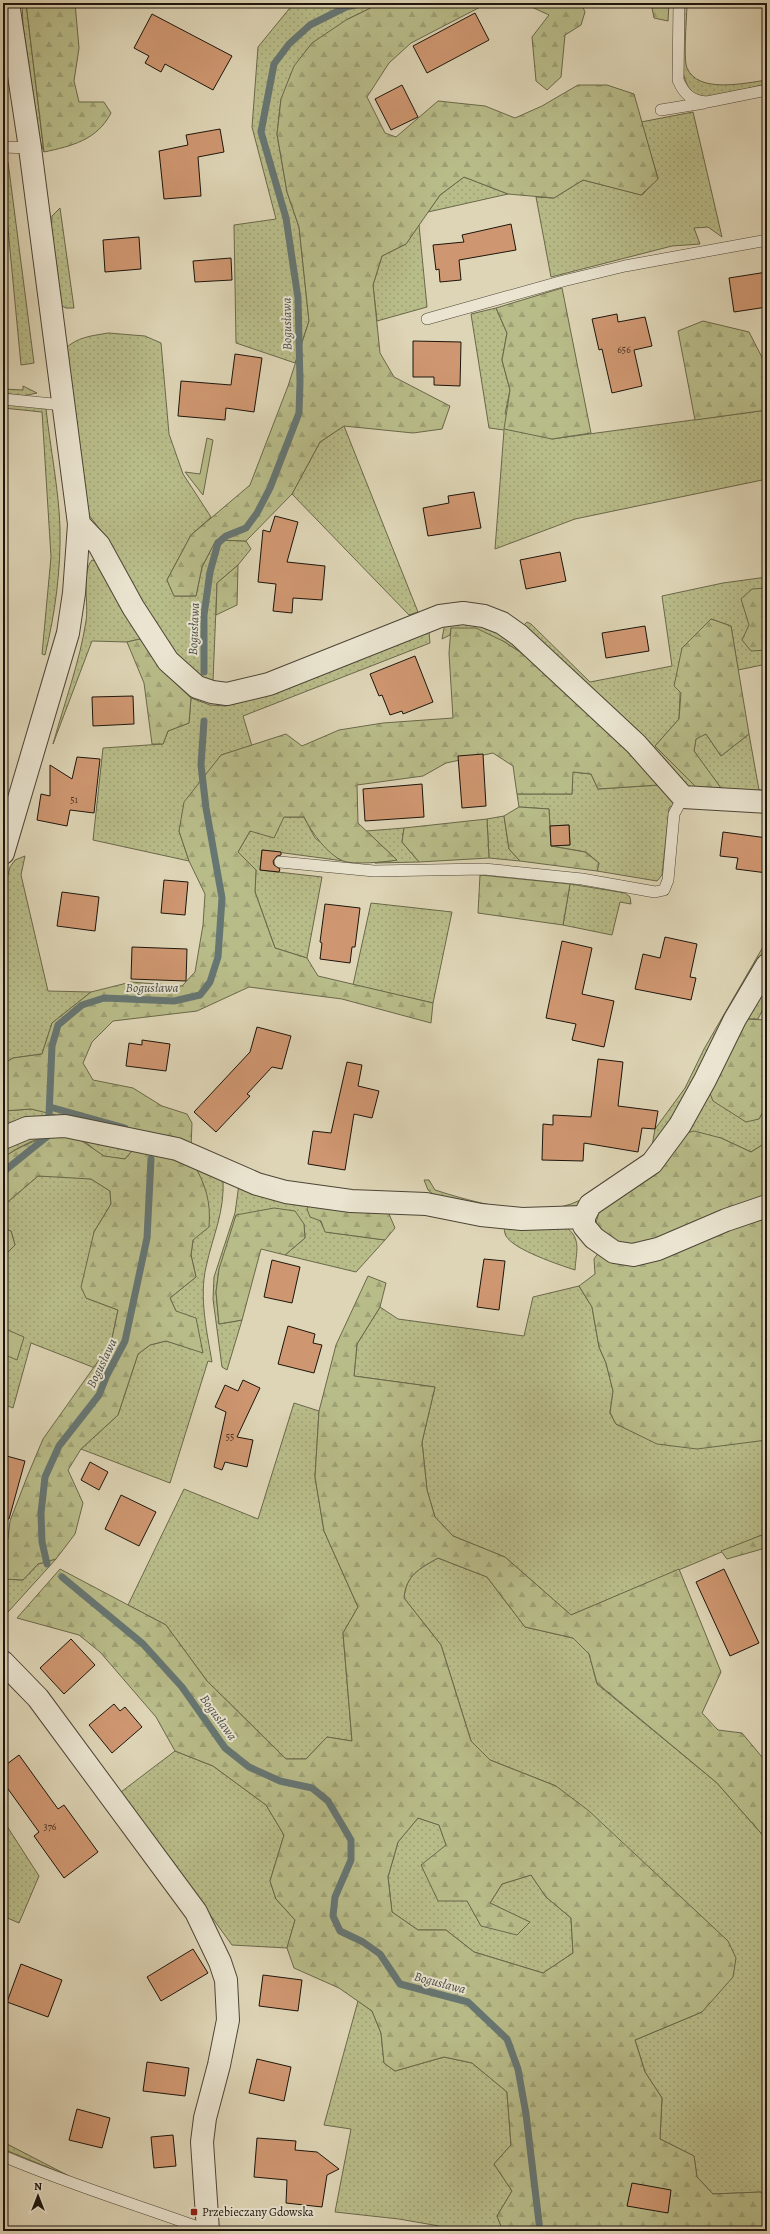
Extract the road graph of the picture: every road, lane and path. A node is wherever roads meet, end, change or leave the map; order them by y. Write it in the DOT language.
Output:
graph roads {
  1 [pos="8,3"];
  2 [pos="679,3"];
  3 [pos="9,39"];
  4 [pos="767,90"];
  5 [pos="707,102"];
  6 [pos="661,110"];
  7 [pos="3,147"];
  8 [pos="30,148"];
  9 [pos="767,240"];
  10 [pos="428,319"];
  11 [pos="3,399"];
  12 [pos="63,405"];
  13 [pos="79,524"];
  14 [pos="683,797"];
  15 [pos="767,802"];
  16 [pos="9,808"];
  17 [pos="3,853"];
  18 [pos="280,862"];
  19 [pos="767,965"];
  20 [pos="3,1138"];
  21 [pos="767,1206"];
  22 [pos="584,1217"];
  23 [pos="3,1662"];
  24 [pos="3,2156"];
  25 [pos="208,2230"];
  1 -- 3 [label="street"];
  2 -- 5 [label="lane"];
  3 -- 8 [label="street"];
  4 -- 5 [label="lane"];
  5 -- 6 [label="lane"];
  7 -- 8 [label="lane"];
  8 -- 12 [label="street"];
  9 -- 10 [label="lane"];
  11 -- 12 [label="lane"];
  12 -- 13 [label="street"];
  13 -- 14 [label="street"];
  13 -- 16 [label="street"];
  14 -- 15 [label="street"];
  14 -- 18 [label="lane"];
  16 -- 17 [label="street"];
  19 -- 22 [label="street"];
  20 -- 22 [label="street"];
  21 -- 22 [label="street"];
  23 -- 25 [label="street"];
  24 -- 25 [label="lane"];
}
